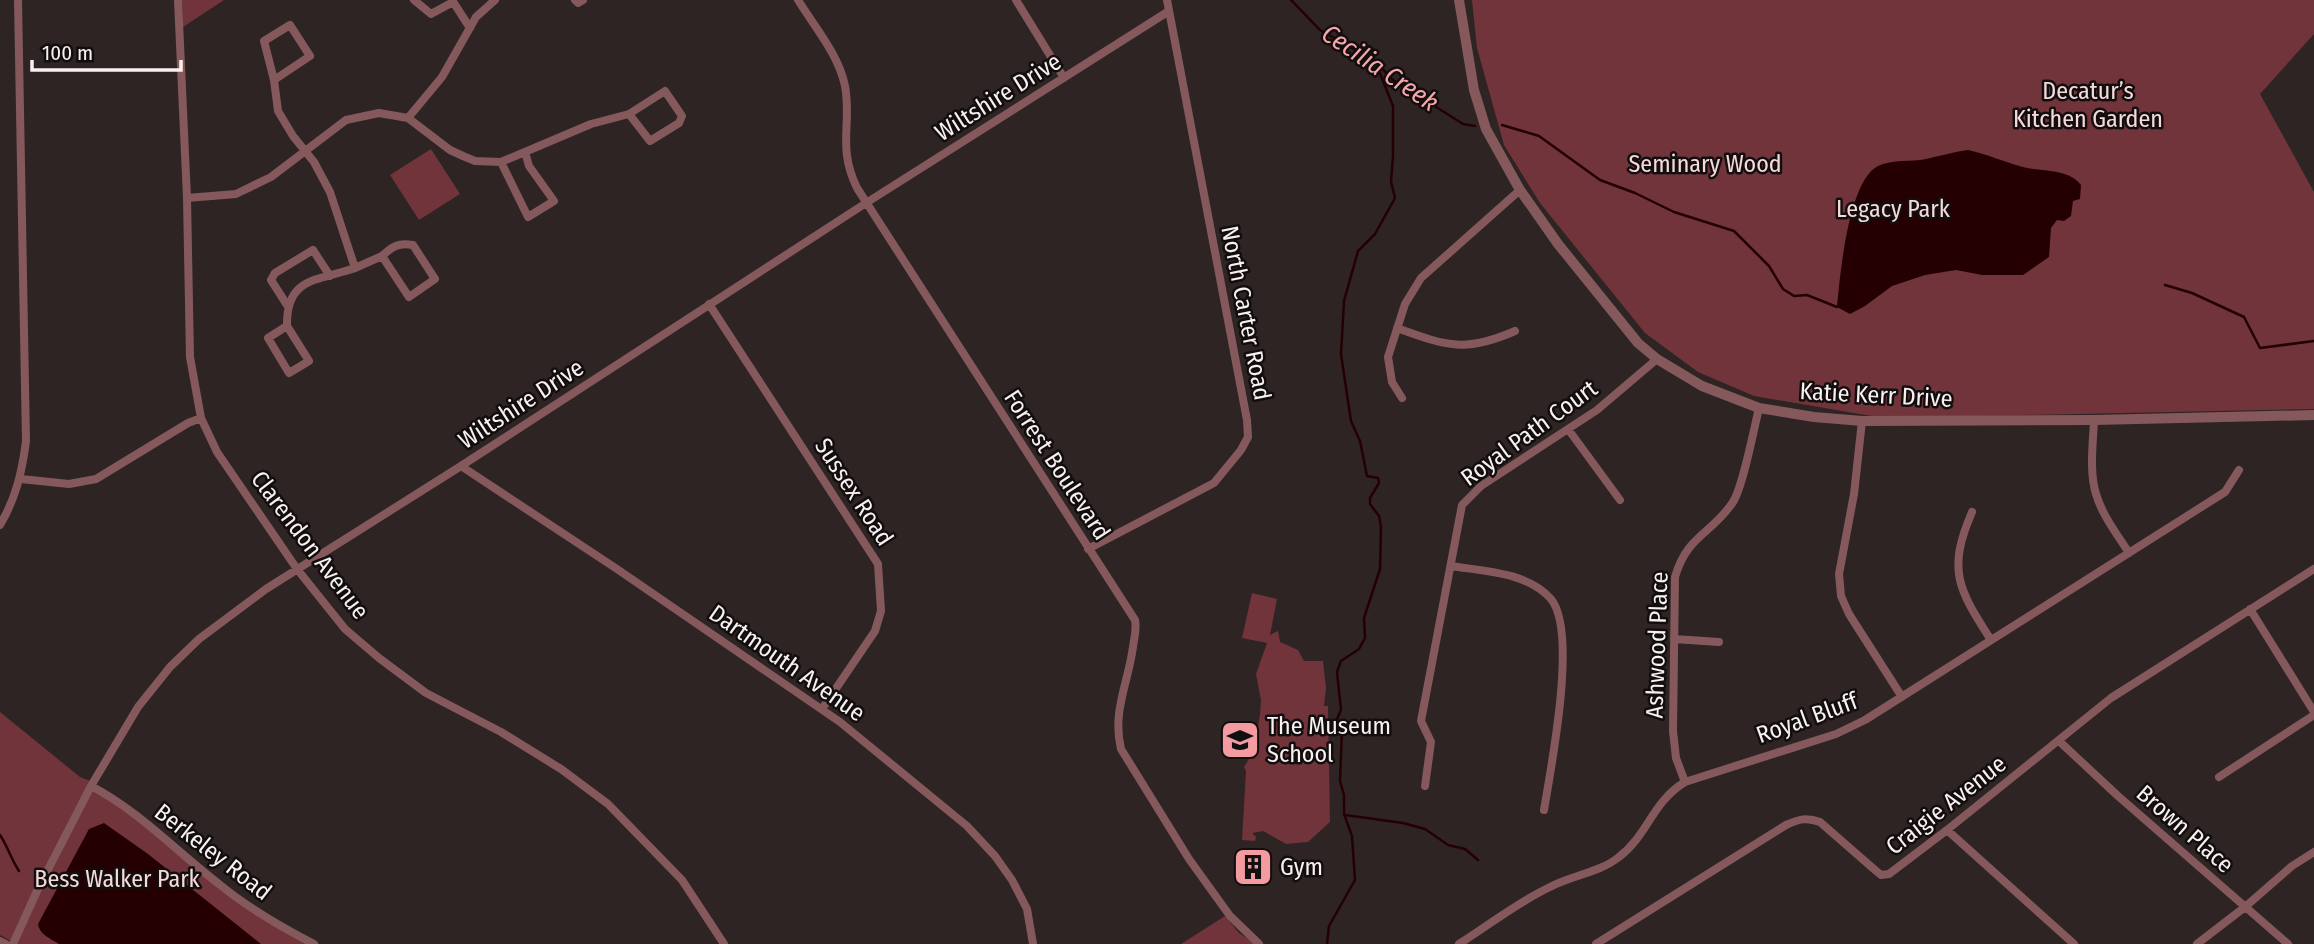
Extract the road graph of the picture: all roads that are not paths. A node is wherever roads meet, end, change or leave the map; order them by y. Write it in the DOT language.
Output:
graph roads {
  1 [pos="18,0"];
  2 [pos="178,0"];
  3 [pos="414,0"];
  4 [pos="495,0"];
  5 [pos="575,0"];
  6 [pos="583,0"];
  7 [pos="798,0"];
  8 [pos="1016,0"];
  9 [pos="1167,0"];
  10 [pos="1459,0"];
  11 [pos="452,1"];
  12 [pos="1169,12"];
  13 [pos="470,28"];
  14 [pos="1064,78"];
  15 [pos="274,80"];
  16 [pos="629,114"];
  17 [pos="408,118"];
  18 [pos="303,150"];
  19 [pos="525,152"];
  20 [pos="501,162"];
  21 [pos="1520,190"];
  22 [pos="187,198"];
  23 [pos="866,203"];
  24 [pos="382,256"];
  25 [pos="355,268"];
  26 [pos="330,276"];
  27 [pos="709,304"];
  28 [pos="287,305"];
  29 [pos="287,326"];
  30 [pos="1397,328"];
  31 [pos="1515,331"];
  32 [pos="1657,359"];
  33 [pos="1402,398"];
  34 [pos="1759,408"];
  35 [pos="2314,415"];
  36 [pos="201,418"];
  37 [pos="2094,420"];
  38 [pos="1862,421"];
  39 [pos="1568,429"];
  40 [pos="461,466"];
  41 [pos="2239,470"];
  42 [pos="21,479"];
  43 [pos="1619,500"];
  44 [pos="1972,512"];
  45 [pos="0,525"];
  46 [pos="1088,549"];
  47 [pos="2129,553"];
  48 [pos="1451,566"];
  49 [pos="297,569"];
  50 [pos="2314,569"];
  51 [pos="2250,609"];
  52 [pos="1674,639"];
  53 [pos="1991,640"];
  54 [pos="1719,642"];
  55 [pos="1902,697"];
  56 [pos="822,709"];
  57 [pos="2314,713"];
  58 [pos="2059,741"];
  59 [pos="2219,777"];
  60 [pos="1685,782"];
  61 [pos="91,786"];
  62 [pos="1424,786"];
  63 [pos="1544,810"];
  64 [pos="1947,830"];
  65 [pos="2314,852"];
  66 [pos="2245,907"];
  67 [pos="0,941"];
  68 [pos="6,944"];
  69 [pos="13,944"];
  70 [pos="314,944"];
  71 [pos="724,944"];
  72 [pos="1033,944"];
  73 [pos="1259,944"];
  74 [pos="1459,944"];
  75 [pos="1596,944"];
  76 [pos="2074,944"];
  77 [pos="2197,944"];
  78 [pos="2288,944"];
  1 -- 42 [label="street"];
  2 -- 22 [label="street, Clarendon Avenue"];
  3 -- 11 [label="street"];
  4 -- 13 [label="street"];
  5 -- 6 [label="street"];
  7 -- 23 [label="street, Forrest Boulevard"];
  8 -- 14 [label="street"];
  9 -- 12 [label="street, North Carter Road"];
  10 -- 21 [label="street, Katie Kerr Drive"];
  11 -- 13 [label="street"];
  12 -- 14 [label="street, Wiltshire Drive"];
  12 -- 46 [label="street, North Carter Road"];
  13 -- 17 [label="street"];
  14 -- 23 [label="street, Wiltshire Drive"];
  15 -- 15 [label="street"];
  15 -- 18 [label="street"];
  16 -- 16 [label="street"];
  16 -- 19 [label="street"];
  17 -- 18 [label="street"];
  17 -- 20 [label="street"];
  18 -- 22 [label="street"];
  18 -- 25 [label="street"];
  19 -- 20 [label="street"];
  19 -- 20 [label="street"];
  21 -- 30 [label="street"];
  21 -- 32 [label="street, Katie Kerr Drive"];
  22 -- 36 [label="street, Clarendon Avenue"];
  23 -- 27 [label="street, Wiltshire Drive"];
  23 -- 46 [label="street, Forrest Boulevard"];
  24 -- 24 [label="street"];
  24 -- 25 [label="street"];
  25 -- 26 [label="street"];
  26 -- 28 [label="street"];
  26 -- 28 [label="street"];
  27 -- 40 [label="street, Wiltshire Drive"];
  27 -- 56 [label="street, Sussex Road"];
  28 -- 29 [label="street"];
  29 -- 29 [label="street"];
  30 -- 31 [label="street"];
  30 -- 33 [label="street"];
  32 -- 34 [label="street, Katie Kerr Drive"];
  32 -- 39 [label="street, Royal Path Court"];
  34 -- 38 [label="street, Katie Kerr Drive"];
  34 -- 52 [label="street, Ashwood Place"];
  35 -- 37 [label="street, Katie Kerr Drive"];
  36 -- 42 [label="street"];
  36 -- 49 [label="street, Clarendon Avenue"];
  37 -- 38 [label="street, Katie Kerr Drive"];
  37 -- 47 [label="street"];
  38 -- 55 [label="street"];
  39 -- 43 [label="street"];
  39 -- 48 [label="street, Royal Path Court"];
  40 -- 49 [label="street, Wiltshire Drive"];
  40 -- 56 [label="street, Dartmouth Avenue"];
  41 -- 47 [label="street, Royal Bluff"];
  42 -- 45 [label="street"];
  44 -- 53 [label="street"];
  46 -- 73 [label="street, Forrest Boulevard"];
  47 -- 53 [label="street, Royal Bluff"];
  48 -- 62 [label="street, Royal Path Court"];
  48 -- 63 [label="street"];
  49 -- 61 [label="street, Wiltshire Drive"];
  49 -- 71 [label="street, Clarendon Avenue"];
  50 -- 51 [label="street, Craigie Avenue"];
  51 -- 57 [label="street"];
  51 -- 58 [label="street, Craigie Avenue"];
  52 -- 54 [label="street"];
  52 -- 60 [label="street, Ashwood Place"];
  53 -- 55 [label="street, Royal Bluff"];
  55 -- 60 [label="street, Royal Bluff"];
  56 -- 72 [label="street, Dartmouth Avenue"];
  57 -- 59 [label="street"];
  58 -- 64 [label="street, Craigie Avenue"];
  58 -- 66 [label="street, Brown Place"];
  60 -- 74 [label="street, Royal Bluff"];
  61 -- 69 [label="street, Wiltshire Drive"];
  61 -- 70 [label="street, Berkeley Road"];
  64 -- 75 [label="street, Craigie Avenue"];
  64 -- 76 [label="street"];
  65 -- 66 [label="street"];
  66 -- 77 [label="street"];
  66 -- 78 [label="street, Brown Place"];
  67 -- 68 [label="street"];
}
